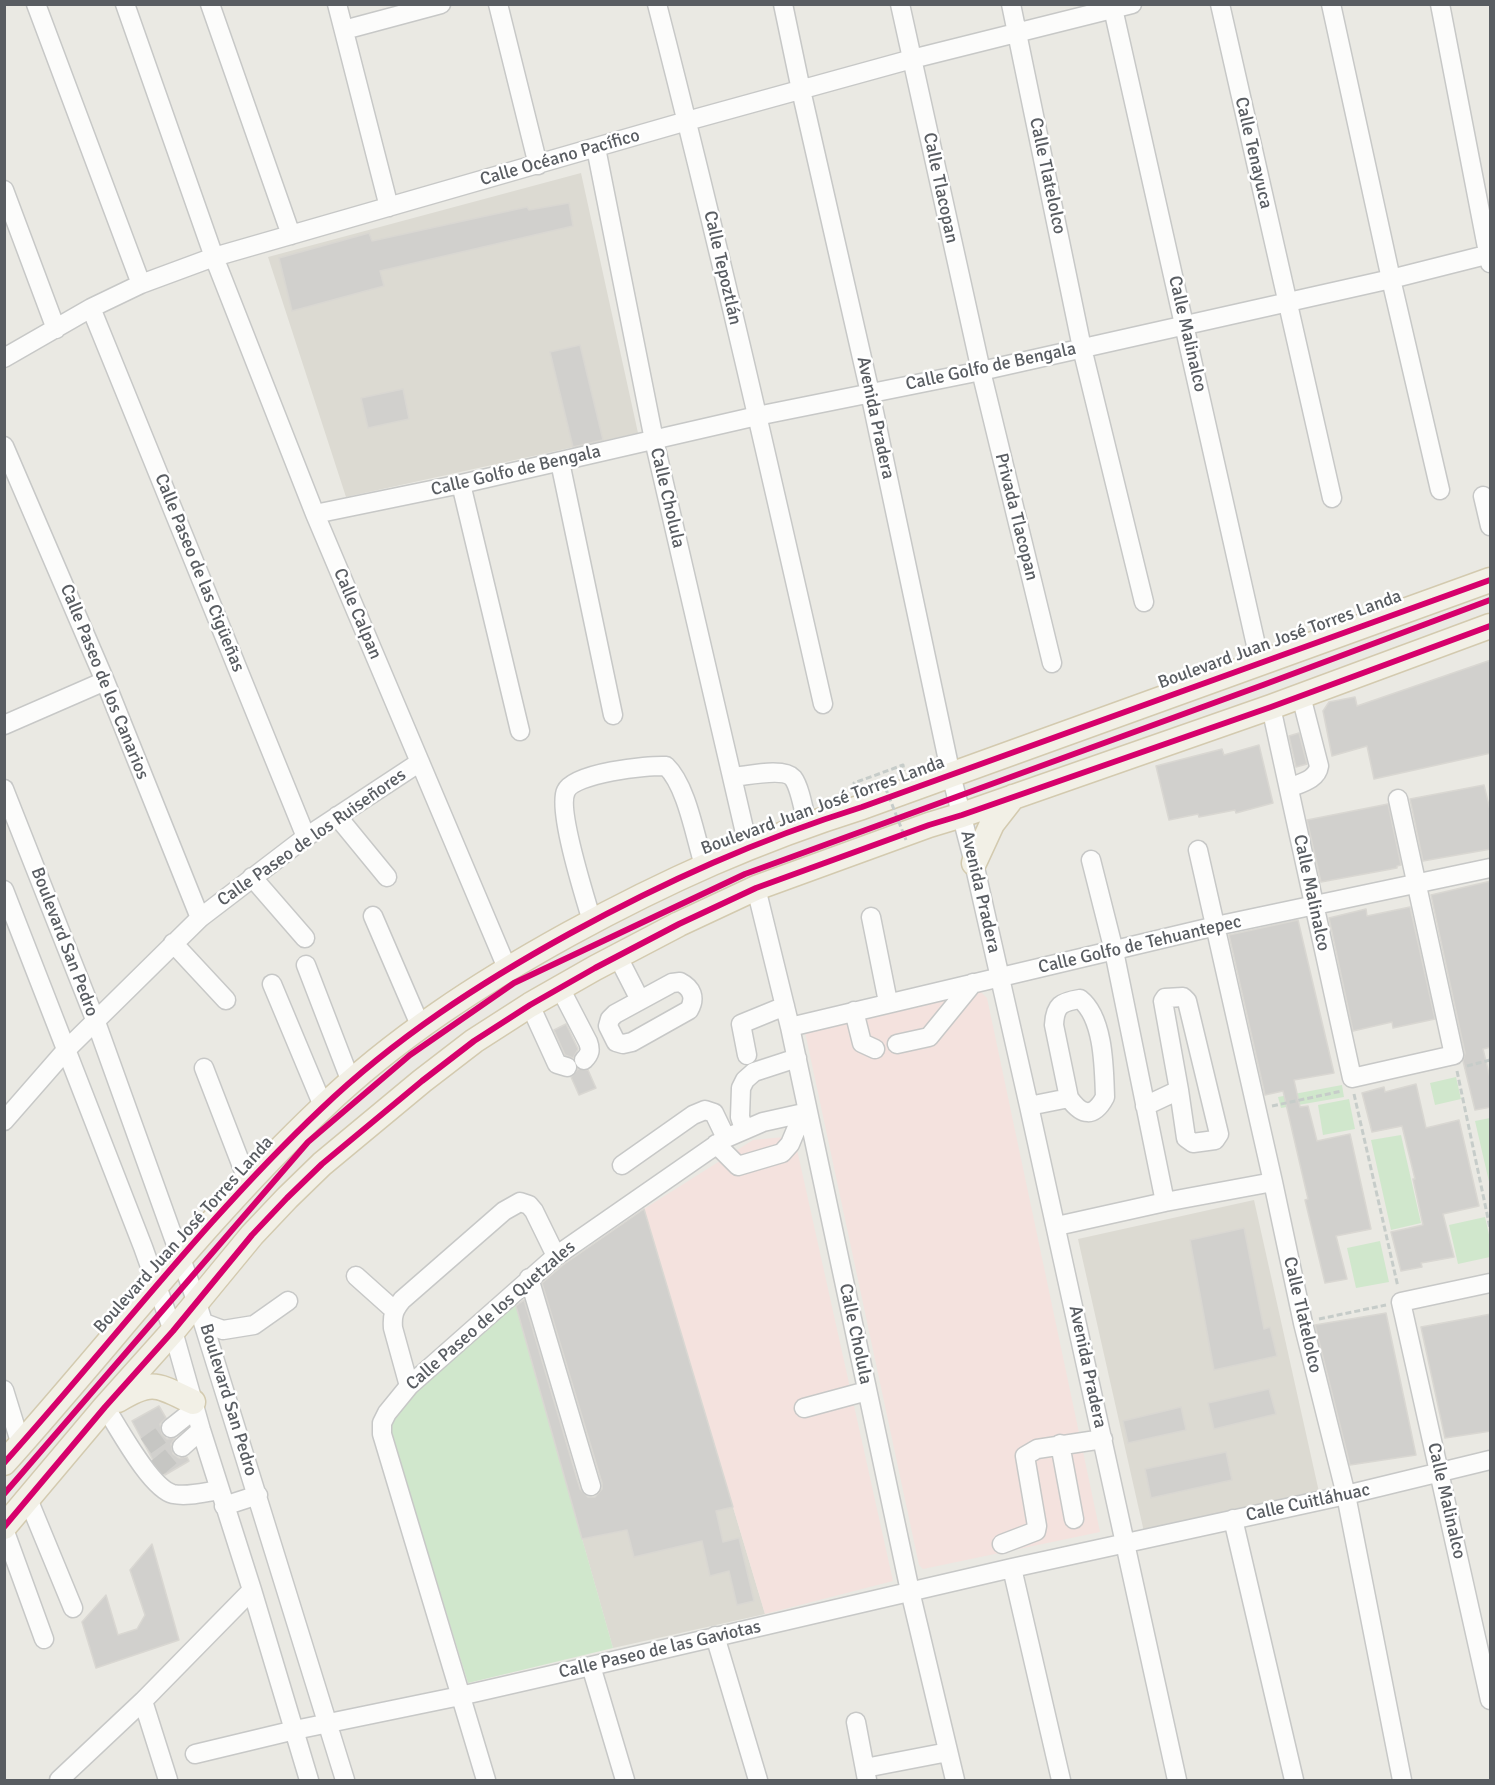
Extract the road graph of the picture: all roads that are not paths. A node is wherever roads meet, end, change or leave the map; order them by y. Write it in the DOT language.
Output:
graph roads {
  1 [pos="36,4"];
  2 [pos="125,4"];
  3 [pos="210,4"];
  4 [pos="337,4"];
  5 [pos="441,4"];
  6 [pos="498,4"];
  7 [pos="657,4"];
  8 [pos="783,4"];
  9 [pos="900,4"];
  10 [pos="1011,4"];
  11 [pos="1132,4"];
  12 [pos="1220,4"];
  13 [pos="1331,4"];
  14 [pos="1440,4"];
  15 [pos="1112,7"];
  16 [pos="344,30"];
  17 [pos="1018,32"];
  18 [pos="912,59"];
  19 [pos="801,90"];
  20 [pos="687,121"];
  21 [pos="596,148"];
  22 [pos="538,165"];
  23 [pos="4,190"];
  24 [pos="389,207"];
  25 [pos="291,235"];
  26 [pos="214,257"];
  27 [pos="1490,257"];
  28 [pos="1391,279"];
  29 [pos="141,284"];
  30 [pos="1287,302"];
  31 [pos="92,308"];
  32 [pos="1185,325"];
  33 [pos="56,329"];
  34 [pos="1082,348"];
  35 [pos="4,358"];
  36 [pos="981,370"];
  37 [pos="870,393"];
  38 [pos="757,416"];
  39 [pos="654,440"];
  40 [pos="4,446"];
  41 [pos="560,462"];
  42 [pos="461,484"];
  43 [pos="1440,490"];
  44 [pos="1483,496"];
  45 [pos="1332,498"];
  46 [pos="315,514"];
  47 [pos="1491,526"];
  48 [pos="1491,580"];
  49 [pos="1144,602"];
  50 [pos="1491,626"];
  51 [pos="1052,663"];
  52 [pos="1260,663"];
  53 [pos="105,681"];
  54 [pos="1301,696"];
  55 [pos="823,704"];
  56 [pos="1271,707"];
  57 [pos="613,715"];
  58 [pos="4,725"];
  59 [pos="520,731"];
  60 [pos="420,762"];
  61 [pos="951,775"];
  62 [pos="732,777"];
  63 [pos="1289,788"];
  64 [pos="4,789"];
  65 [pos="1013,797"];
  66 [pos="1398,799"];
  67 [pos="962,815"];
  68 [pos="337,816"];
  69 [pos="807,824"];
  70 [pos="306,837"];
  71 [pos="748,846"];
  72 [pos="1198,850"];
  73 [pos="1091,860"];
  74 [pos="974,863"];
  75 [pos="704,865"];
  76 [pos="1491,868"];
  77 [pos="252,877"];
  78 [pos="387,877"];
  79 [pos="1417,883"];
  80 [pos="756,888"];
  81 [pos="4,890"];
  82 [pos="1314,905"];
  83 [pos="373,916"];
  84 [pos="871,917"];
  85 [pos="200,918"];
  86 [pos="592,921"];
  87 [pos="1216,926"];
  88 [pos="305,938"];
  89 [pos="173,943"];
  90 [pos="1114,951"];
  91 [pos="618,957"];
  92 [pos="306,965"];
  93 [pos="507,968"];
  94 [pos="1000,977"];
  95 [pos="974,983"];
  96 [pos="272,984"];
  97 [pos="560,988"];
  98 [pos="226,1000"];
  99 [pos="640,1000"];
  100 [pos="888,1002"];
  101 [pos="530,1005"];
  102 [pos="785,1006"];
  103 [pos="854,1011"];
  104 [pos="96,1022"];
  105 [pos="420,1025"];
  106 [pos="790,1027"];
  107 [pos="897,1044"];
  108 [pos="67,1049"];
  109 [pos="875,1049"];
  110 [pos="747,1055"];
  111 [pos="797,1058"];
  112 [pos="204,1068"];
  113 [pos="351,1082"];
  114 [pos="1179,1090"];
  115 [pos="1069,1098"];
  116 [pos="323,1106"];
  117 [pos="1029,1106"];
  118 [pos="1145,1106"];
  119 [pos="806,1112"];
  120 [pos="4,1121"];
  121 [pos="744,1129"];
  122 [pos="721,1141"];
  123 [pos="622,1165"];
  124 [pos="248,1182"];
  125 [pos="1273,1182"];
  126 [pos="1165,1202"];
  127 [pos="1056,1226"];
  128 [pos="555,1256"];
  129 [pos="180,1258"];
  130 [pos="356,1276"];
  131 [pos="529,1278"];
  132 [pos="1491,1283"];
  133 [pos="156,1284"];
  134 [pos="288,1301"];
  135 [pos="394,1310"];
  136 [pos="201,1313"];
  137 [pos="173,1331"];
  138 [pos="409,1386"];
  139 [pos="4,1390"];
  140 [pos="867,1391"];
  141 [pos="194,1405"];
  142 [pos="105,1407"];
  143 [pos="804,1408"];
  144 [pos="171,1428"];
  145 [pos="201,1430"];
  146 [pos="1103,1439"];
  147 [pos="1060,1444"];
  148 [pos="21,1445"];
  149 [pos="182,1447"];
  150 [pos="1491,1460"];
  151 [pos="4,1463"];
  152 [pos="1439,1472"];
  153 [pos="591,1486"];
  154 [pos="258,1495"];
  155 [pos="1346,1495"];
  156 [pos="222,1498"];
  157 [pos="28,1499"];
  158 [pos="1074,1519"];
  159 [pos="1233,1519"];
  160 [pos="4,1528"];
  161 [pos="1002,1544"];
  162 [pos="1125,1544"];
  163 [pos="1012,1568"];
  164 [pos="252,1590"];
  165 [pos="910,1592"];
  166 [pos="72,1608"];
  167 [pos="716,1636"];
  168 [pos="44,1639"];
  169 [pos="591,1666"];
  170 [pos="460,1696"];
  171 [pos="1491,1700"];
  172 [pos="143,1701"];
  173 [pos="856,1722"];
  174 [pos="328,1724"];
  175 [pos="295,1730"];
  176 [pos="948,1752"];
  177 [pos="195,1754"];
  178 [pos="866,1774"];
  179 [pos="59,1780"];
  180 [pos="168,1780"];
  181 [pos="309,1780"];
  182 [pos="345,1780"];
  183 [pos="486,1780"];
  184 [pos="625,1780"];
  185 [pos="758,1780"];
  186 [pos="955,1780"];
  187 [pos="1061,1780"];
  188 [pos="1177,1780"];
  189 [pos="1294,1780"];
  190 [pos="1402,1780"];
  1 -- 29 [label="street"];
  2 -- 26 [label="street, Calle Calpan"];
  3 -- 25 [label="street"];
  4 -- 16 [label="street"];
  5 -- 16 [label="street"];
  6 -- 22 [label="street"];
  7 -- 20 [label="street, Calle Tepoztlán"];
  8 -- 19 [label="street, Avenida Pradera"];
  9 -- 18 [label="street, Calle Tlacopan"];
  10 -- 17 [label="street, Calle Tlatelolco"];
  11 -- 15 [label="street, Calle Océano Pacífico"];
  12 -- 30 [label="street, Calle Tenayuca"];
  13 -- 28 [label="street"];
  14 -- 27 [label="street"];
  15 -- 17 [label="street, Calle Océano Pacífico"];
  15 -- 32 [label="street, Calle Malinalco"];
  16 -- 24 [label="street"];
  17 -- 18 [label="street, Calle Océano Pacífico"];
  17 -- 34 [label="street, Calle Tlatelolco"];
  18 -- 19 [label="street, Calle Océano Pacífico"];
  18 -- 36 [label="street, Calle Tlacopan"];
  19 -- 20 [label="street, Calle Océano Pacífico"];
  19 -- 37 [label="street, Avenida Pradera"];
  20 -- 21 [label="street, Calle Océano Pacífico"];
  20 -- 38 [label="street, Calle Tepoztlán"];
  21 -- 22 [label="street, Calle Océano Pacífico"];
  21 -- 39 [label="street, Calle Cholula"];
  22 -- 24 [label="street, Calle Océano Pacífico"];
  23 -- 33 [label="street"];
  24 -- 25 [label="street, Calle Océano Pacífico"];
  25 -- 26 [label="street, Calle Océano Pacífico"];
  26 -- 29 [label="street, Calle Océano Pacífico"];
  26 -- 46 [label="street, Calle Calpan"];
  27 -- 28 [label="street, Calle Golfo de Bengala"];
  28 -- 30 [label="street, Calle Golfo de Bengala"];
  28 -- 43 [label="street"];
  29 -- 31 [label="street, Calle Océano Pacífico"];
  30 -- 32 [label="street, Calle Golfo de Bengala"];
  30 -- 45 [label="street, Calle Tenayuca"];
  31 -- 33 [label="street, Calle Océano Pacífico"];
  31 -- 70 [label="street, Calle Paseo de las Cigüeñas"];
  32 -- 34 [label="street, Calle Golfo de Bengala"];
  32 -- 52 [label="street, Calle Malinalco"];
  33 -- 35 [label="street, Calle Océano Pacífico"];
  34 -- 36 [label="street, Calle Golfo de Bengala"];
  34 -- 49 [label="street, Calle Tlatelolco"];
  36 -- 37 [label="street, Calle Golfo de Bengala"];
  36 -- 51 [label="street, Privada Tlacopan"];
  37 -- 38 [label="street, Calle Golfo de Bengala"];
  37 -- 61 [label="street, Avenida Pradera"];
  38 -- 39 [label="street, Calle Golfo de Bengala"];
  38 -- 55 [label="street, Calle Tepoztlán"];
  39 -- 41 [label="street, Calle Golfo de Bengala"];
  39 -- 62 [label="street, Calle Cholula"];
  40 -- 53 [label="street, Calle Paseo de los Canarios"];
  41 -- 42 [label="street, Calle Golfo de Bengala"];
  41 -- 57 [label="street"];
  42 -- 46 [label="street, Calle Golfo de Bengala"];
  42 -- 59 [label="street"];
  44 -- 47 [label="street"];
  46 -- 60 [label="street, Calle Calpan"];
  48 -- 52 [label="main road, Boulevard Juan José Torres Landa"];
  50 -- 54 [label="main road"];
  52 -- 61 [label="main road, Boulevard Juan José Torres Landa"];
  53 -- 58 [label="street"];
  53 -- 85 [label="street, Calle Paseo de los Canarios"];
  54 -- 56 [label="main road"];
  54 -- 63 [label="street"];
  56 -- 63 [label="street, Calle Malinalco"];
  56 -- 65 [label="main road"];
  60 -- 68 [label="street, Calle Paseo de los Ruiseñores"];
  60 -- 93 [label="street, Calle Calpan"];
  61 -- 67 [label="street, Avenida Pradera"];
  61 -- 69 [label="main road, Boulevard Juan José Torres Landa"];
  62 -- 69 [label="street"];
  62 -- 71 [label="street, Calle Cholula"];
  63 -- 82 [label="street, Calle Malinalco"];
  64 -- 104 [label="street, Boulevard San Pedro"];
  65 -- 67 [label="main road"];
  65 -- 74 [label="main road"];
  66 -- 79 [label="street"];
  67 -- 74 [label="street, Avenida Pradera"];
  67 -- 80 [label="main road"];
  68 -- 70 [label="street, Calle Paseo de los Ruiseñores"];
  68 -- 78 [label="street"];
  69 -- 71 [label="main road, Boulevard Juan José Torres Landa"];
  70 -- 77 [label="street, Calle Paseo de los Ruiseñores"];
  71 -- 75 [label="main road, Boulevard Juan José Torres Landa"];
  72 -- 87 [label="street, Calle Tlatelolco"];
  73 -- 90 [label="street"];
  74 -- 94 [label="street, Avenida Pradera"];
  75 -- 86 [label="main road, Boulevard Juan José Torres Landa"];
  75 -- 86 [label="street"];
  76 -- 79 [label="street, Calle Golfo de Tehuantepec"];
  77 -- 85 [label="street, Calle Paseo de los Ruiseñores"];
  77 -- 88 [label="street"];
  79 -- 82 [label="street, Calle Golfo de Tehuantepec"];
  79 -- 82 [label="street, Calle Malinalco"];
  80 -- 91 [label="main road"];
  80 -- 102 [label="street, Calle Cholula"];
  81 -- 108 [label="street, Boulevard San Pedro"];
  82 -- 87 [label="street, Calle Golfo de Tehuantepec"];
  83 -- 105 [label="street"];
  84 -- 100 [label="street"];
  85 -- 89 [label="street, Calle Paseo de los Ruiseñores"];
  86 -- 93 [label="main road, Boulevard Juan José Torres Landa"];
  87 -- 90 [label="street, Calle Golfo de Tehuantepec"];
  87 -- 125 [label="street, Calle Tlatelolco"];
  89 -- 98 [label="street"];
  89 -- 104 [label="street, Calle Paseo de los Ruiseñores"];
  90 -- 94 [label="street, Calle Golfo de Tehuantepec"];
  90 -- 118 [label="street"];
  91 -- 97 [label="main road"];
  91 -- 99 [label="street"];
  92 -- 113 [label="street"];
  93 -- 105 [label="main road, Boulevard Juan José Torres Landa"];
  94 -- 95 [label="street, Calle Golfo de Tehuantepec"];
  94 -- 117 [label="street, Avenida Pradera"];
  95 -- 100 [label="street, Calle Golfo de Tehuantepec"];
  95 -- 107 [label="street"];
  96 -- 116 [label="street"];
  97 -- 101 [label="main road"];
  97 -- 101 [label="street"];
  100 -- 103 [label="street, Calle Golfo de Tehuantepec"];
  101 -- 136 [label="main road"];
  102 -- 106 [label="street, Calle Cholula"];
  102 -- 110 [label="street"];
  103 -- 106 [label="street, Calle Golfo de Tehuantepec"];
  103 -- 109 [label="street"];
  104 -- 108 [label="street, Calle Paseo de los Ruiseñores"];
  104 -- 129 [label="street, Boulevard San Pedro"];
  105 -- 113 [label="main road, Boulevard Juan José Torres Landa"];
  106 -- 111 [label="street, Calle Cholula"];
  108 -- 120 [label="street, Calle Paseo de los Ruiseñores"];
  108 -- 133 [label="street, Boulevard San Pedro"];
  111 -- 119 [label="street, Calle Cholula"];
  111 -- 121 [label="street"];
  112 -- 124 [label="street"];
  113 -- 116 [label="main road, Boulevard Juan José Torres Landa"];
  114 -- 114 [label="street"];
  114 -- 118 [label="street"];
  115 -- 115 [label="street"];
  115 -- 117 [label="street"];
  116 -- 124 [label="main road, Boulevard Juan José Torres Landa"];
  117 -- 127 [label="street, Avenida Pradera"];
  118 -- 126 [label="street"];
  119 -- 121 [label="street, Calle Paseo de los Quetzales"];
  119 -- 122 [label="street"];
  119 -- 140 [label="street, Calle Cholula"];
  121 -- 122 [label="street, Calle Paseo de los Quetzales"];
  122 -- 123 [label="street"];
  122 -- 128 [label="street, Calle Paseo de los Quetzales"];
  124 -- 129 [label="main road, Boulevard Juan José Torres Landa"];
  125 -- 126 [label="street"];
  125 -- 155 [label="street, Calle Tlatelolco"];
  126 -- 127 [label="street"];
  127 -- 146 [label="street, Avenida Pradera"];
  128 -- 131 [label="street, Calle Paseo de los Quetzales"];
  128 -- 135 [label="street"];
  129 -- 133 [label="main road, Boulevard Juan José Torres Landa"];
  129 -- 136 [label="street, Boulevard San Pedro"];
  130 -- 135 [label="street"];
  131 -- 138 [label="street, Calle Paseo de los Quetzales"];
  131 -- 153 [label="street"];
  132 -- 152 [label="street, Calle Malinalco"];
  133 -- 137 [label="street, Boulevard San Pedro"];
  133 -- 148 [label="main road, Boulevard Juan José Torres Landa"];
  134 -- 136 [label="street"];
  135 -- 138 [label="street"];
  136 -- 137 [label="main road"];
  136 -- 154 [label="street, Boulevard San Pedro"];
  137 -- 141 [label="street, Boulevard San Pedro"];
  137 -- 142 [label="main road"];
  138 -- 170 [label="street, Calle Paseo de los Quetzales"];
  139 -- 148 [label="street"];
  140 -- 143 [label="street"];
  140 -- 165 [label="street, Calle Cholula"];
  141 -- 142 [label="main road"];
  141 -- 144 [label="street"];
  141 -- 145 [label="street, Boulevard San Pedro"];
  142 -- 156 [label="street"];
  142 -- 157 [label="main road"];
  145 -- 149 [label="street"];
  145 -- 156 [label="street, Boulevard San Pedro"];
  146 -- 147 [label="street"];
  146 -- 162 [label="street, Avenida Pradera"];
  147 -- 158 [label="street"];
  147 -- 161 [label="street"];
  148 -- 151 [label="main road, Boulevard Juan José Torres Landa"];
  150 -- 152 [label="street, Calle Cuitláhuac"];
  152 -- 155 [label="street, Calle Cuitláhuac"];
  152 -- 171 [label="street, Calle Malinalco"];
  154 -- 156 [label="street"];
  154 -- 174 [label="street, Boulevard San Pedro"];
  155 -- 159 [label="street, Calle Cuitláhuac"];
  155 -- 190 [label="street, Calle Tlatelolco"];
  156 -- 164 [label="street, Boulevard San Pedro"];
  157 -- 160 [label="main road"];
  157 -- 166 [label="street"];
  159 -- 162 [label="street, Calle Cuitláhuac"];
  159 -- 189 [label="street"];
  160 -- 168 [label="street"];
  162 -- 163 [label="street, Calle Paseo de las Gaviotas"];
  162 -- 188 [label="street, Avenida Pradera"];
  163 -- 165 [label="street, Calle Paseo de las Gaviotas"];
  163 -- 187 [label="street"];
  164 -- 172 [label="street"];
  164 -- 175 [label="street, Boulevard San Pedro"];
  165 -- 167 [label="street, Calle Paseo de las Gaviotas"];
  165 -- 176 [label="street, Calle Cholula"];
  167 -- 169 [label="street, Calle Paseo de las Gaviotas"];
  167 -- 185 [label="street"];
  169 -- 170 [label="street, Calle Paseo de las Gaviotas"];
  169 -- 184 [label="street"];
  170 -- 174 [label="street, Calle Paseo de las Gaviotas"];
  170 -- 183 [label="street, Calle Paseo de los Quetzales"];
  172 -- 179 [label="street"];
  172 -- 180 [label="street"];
  173 -- 178 [label="street"];
  174 -- 175 [label="street, Calle Paseo de las Gaviotas"];
  174 -- 182 [label="street, Boulevard San Pedro"];
  175 -- 177 [label="street, Calle Paseo de las Gaviotas"];
  175 -- 181 [label="street, Boulevard San Pedro"];
  176 -- 178 [label="street"];
  176 -- 186 [label="street, Calle Cholula"];
}
